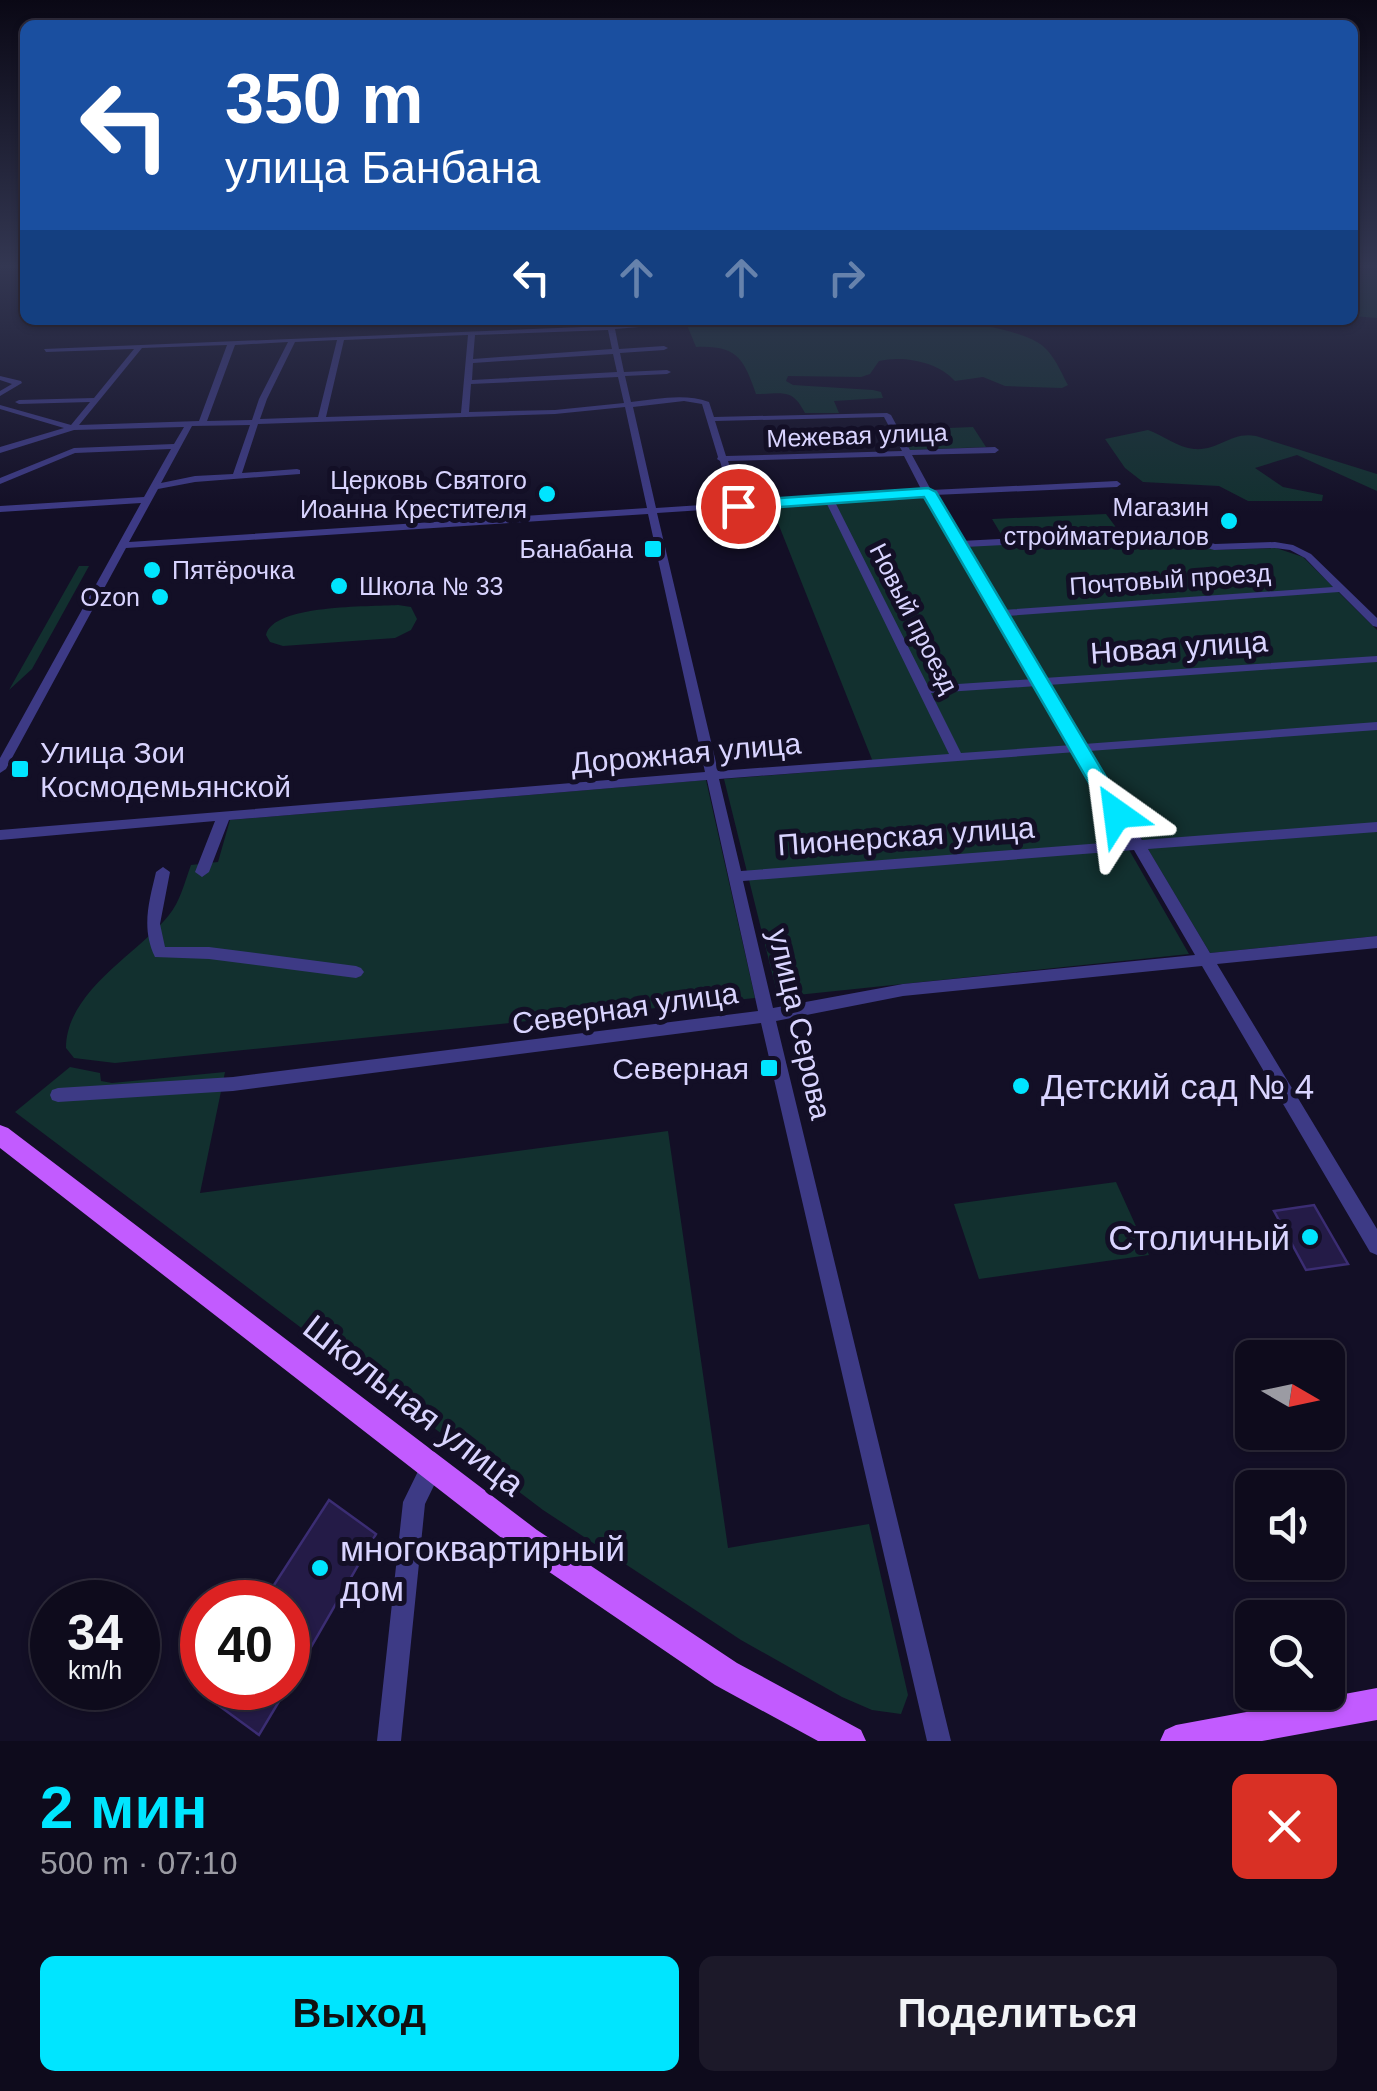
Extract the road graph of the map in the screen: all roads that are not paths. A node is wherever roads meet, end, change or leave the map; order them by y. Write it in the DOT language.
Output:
graph roads {
  1 [pos="64,349"];
  2 [pos="137,349"];
  3 [pos="229,349"];
  4 [pos="289,349"];
  5 [pos="338,349"];
  6 [pos="471,349"];
  7 [pos="644,349"];
  8 [pos="46,350"];
  9 [pos="615,351"];
  10 [pos="471,361"];
  11 [pos="667,372"];
  12 [pos="621,374"];
  13 [pos="0,378"];
  14 [pos="470,382"];
  15 [pos="0,394"];
  16 [pos="97,400"];
  17 [pos="19,402"];
  18 [pos="626,402"];
  19 [pos="0,407"];
  20 [pos="465,414"];
  21 [pos="322,419"];
  22 [pos="710,419"];
  23 [pos="255,421"];
  24 [pos="202,423"];
  25 [pos="188,426"];
  26 [pos="72,428"];
  27 [pos="177,446"];
  28 [pos="0,450"];
  29 [pos="995,450"];
  30 [pos="908,454"];
  31 [pos="721,459"];
  32 [pos="298,472"];
  33 [pos="237,475"];
  34 [pos="0,481"];
  35 [pos="1117,484"];
  36 [pos="154,487"];
  37 [pos="928,492"];
  38 [pos="829,499"];
  39 [pos="147,500"];
  40 [pos="738,506"];
  41 [pos="0,509"];
  42 [pos="653,512"];
  43 [pos="958,544"];
  44 [pos="121,545"];
  45 [pos="1344,589"];
  46 [pos="1000,613"];
  47 [pos="1377,624"];
  48 [pos="1377,658"];
  49 [pos="1041,681"];
  50 [pos="925,690"];
  51 [pos="1377,726"];
  52 [pos="1079,748"];
  53 [pos="957,758"];
  54 [pos="0,769"];
  55 [pos="714,775"];
  56 [pos="224,816"];
  57 [pos="1377,827"];
  58 [pos="0,835"];
  59 [pos="1136,846"];
  60 [pos="163,872"];
  61 [pos="202,872"];
  62 [pos="738,876"];
  63 [pos="1377,942"];
  64 [pos="1204,960"];
  65 [pos="356,972"];
  66 [pos="767,1016"];
  67 [pos="58,1095"];
  68 [pos="0,1135"];
  69 [pos="1377,1246"];
  70 [pos="432,1467"];
  71 [pos="1377,1704"];
  72 [pos="389,1741"];
  73 [pos="850,1741"];
  74 [pos="939,1741"];
  75 [pos="1176,1741"];
  1 -- 8 [label="street"];
  2 -- 16 [label="street"];
  3 -- 24 [label="street"];
  4 -- 23 [label="street"];
  5 -- 21 [label="street"];
  6 -- 10 [label="street"];
  7 -- 9 [label="street"];
  9 -- 10 [label="street"];
  9 -- 12 [label="street, улица Серова"];
  10 -- 14 [label="street"];
  11 -- 12 [label="street"];
  12 -- 14 [label="street"];
  12 -- 18 [label="street, улица Серова"];
  13 -- 15 [label="street"];
  14 -- 20 [label="street"];
  16 -- 17 [label="street"];
  16 -- 26 [label="street"];
  18 -- 20 [label="street"];
  18 -- 22 [label="street"];
  18 -- 42 [label="street, улица Серова"];
  19 -- 26 [label="street"];
  20 -- 21 [label="street"];
  21 -- 23 [label="street"];
  22 -- 30 [label="street"];
  22 -- 31 [label="street"];
  23 -- 24 [label="street"];
  23 -- 33 [label="street"];
  24 -- 25 [label="street"];
  25 -- 26 [label="street"];
  25 -- 27 [label="street"];
  26 -- 28 [label="street"];
  27 -- 34 [label="street"];
  27 -- 36 [label="street"];
  29 -- 30 [label="street, Межевая улица"];
  30 -- 31 [label="street, Межевая улица"];
  30 -- 37 [label="street"];
  31 -- 40 [label="street"];
  32 -- 33 [label="street"];
  33 -- 36 [label="street"];
  35 -- 37 [label="street"];
  36 -- 39 [label="street"];
  37 -- 38 [label="street"];
  37 -- 43 [label="street"];
  38 -- 40 [label="street"];
  38 -- 50 [label="street, Новый проезд"];
  39 -- 41 [label="street"];
  39 -- 44 [label="street"];
  40 -- 42 [label="street"];
  42 -- 44 [label="street"];
  42 -- 55 [label="street, улица Серова"];
  43 -- 45 [label="street"];
  43 -- 46 [label="street"];
  44 -- 54 [label="street"];
  45 -- 46 [label="street, Почтовый проезд"];
  45 -- 47 [label="street"];
  46 -- 49 [label="street"];
  48 -- 49 [label="street, Новая улица"];
  49 -- 50 [label="street, Новая улица"];
  49 -- 52 [label="street"];
  50 -- 53 [label="street, Новый проезд"];
  51 -- 52 [label="street, Дорожная улица"];
  52 -- 53 [label="street, Дорожная улица"];
  52 -- 59 [label="street"];
  53 -- 55 [label="street, Дорожная улица"];
  55 -- 56 [label="street, Дорожная улица"];
  55 -- 62 [label="street, улица Серова"];
  56 -- 58 [label="street, Дорожная улица"];
  56 -- 61 [label="street"];
  57 -- 59 [label="street, Пионерская улица"];
  59 -- 62 [label="street, Пионерская улица"];
  59 -- 64 [label="street"];
  60 -- 65 [label="street"];
  62 -- 66 [label="street, улица Серова"];
  63 -- 64 [label="street, Северная улица"];
  64 -- 66 [label="street, Северная улица"];
  64 -- 69 [label="street"];
  66 -- 67 [label="street, Северная улица"];
  66 -- 74 [label="street, улица Серова"];
  68 -- 70 [label="main road, Школьная улица"];
  70 -- 72 [label="street"];
  70 -- 73 [label="main road, Школьная улица"];
  71 -- 75 [label="main road"];
}
